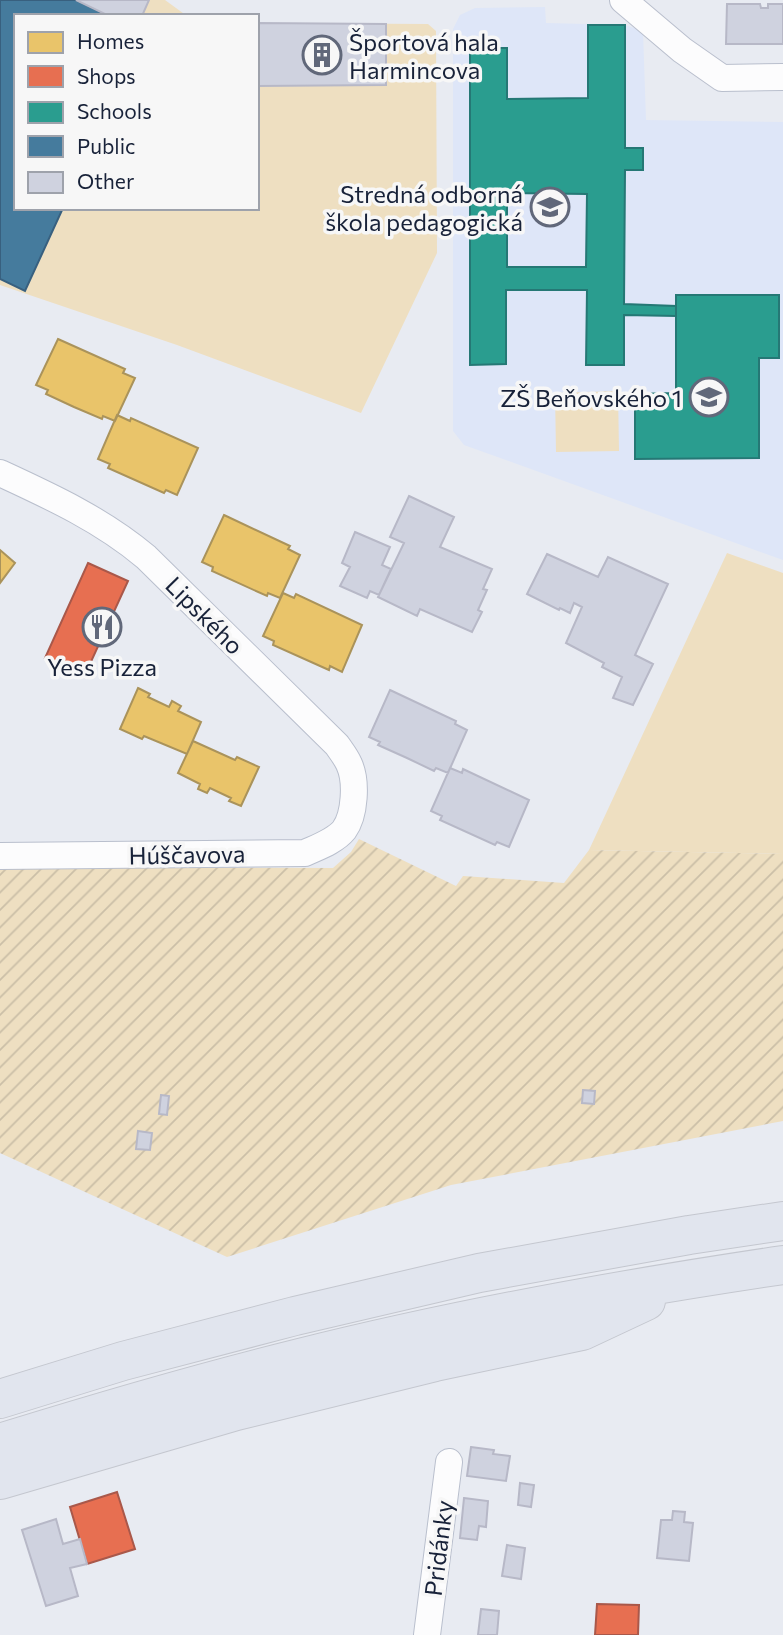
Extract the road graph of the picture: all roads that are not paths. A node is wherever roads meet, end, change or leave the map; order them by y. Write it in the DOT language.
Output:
graph roads {
  1 [pos="623,0"];
  2 [pos="783,77"];
  3 [pos="0,473"];
  4 [pos="352,807"];
  5 [pos="0,856"];
  6 [pos="783,1221"];
  7 [pos="783,1265"];
  8 [pos="696,1278"];
  9 [pos="0,1399"];
  10 [pos="0,1443"];
  11 [pos="449,1462"];
  12 [pos="0,1480"];
  13 [pos="427,1635"];
  1 -- 2 [label="street"];
  3 -- 4 [label="street, Lipského"];
  4 -- 5 [label="street, Húščavova"];
  6 -- 9 [label="highway"];
  7 -- 8 [label="highway"];
  8 -- 10 [label="highway"];
  8 -- 12 [label="highway"];
  11 -- 13 [label="street, Pridánky"];
}
